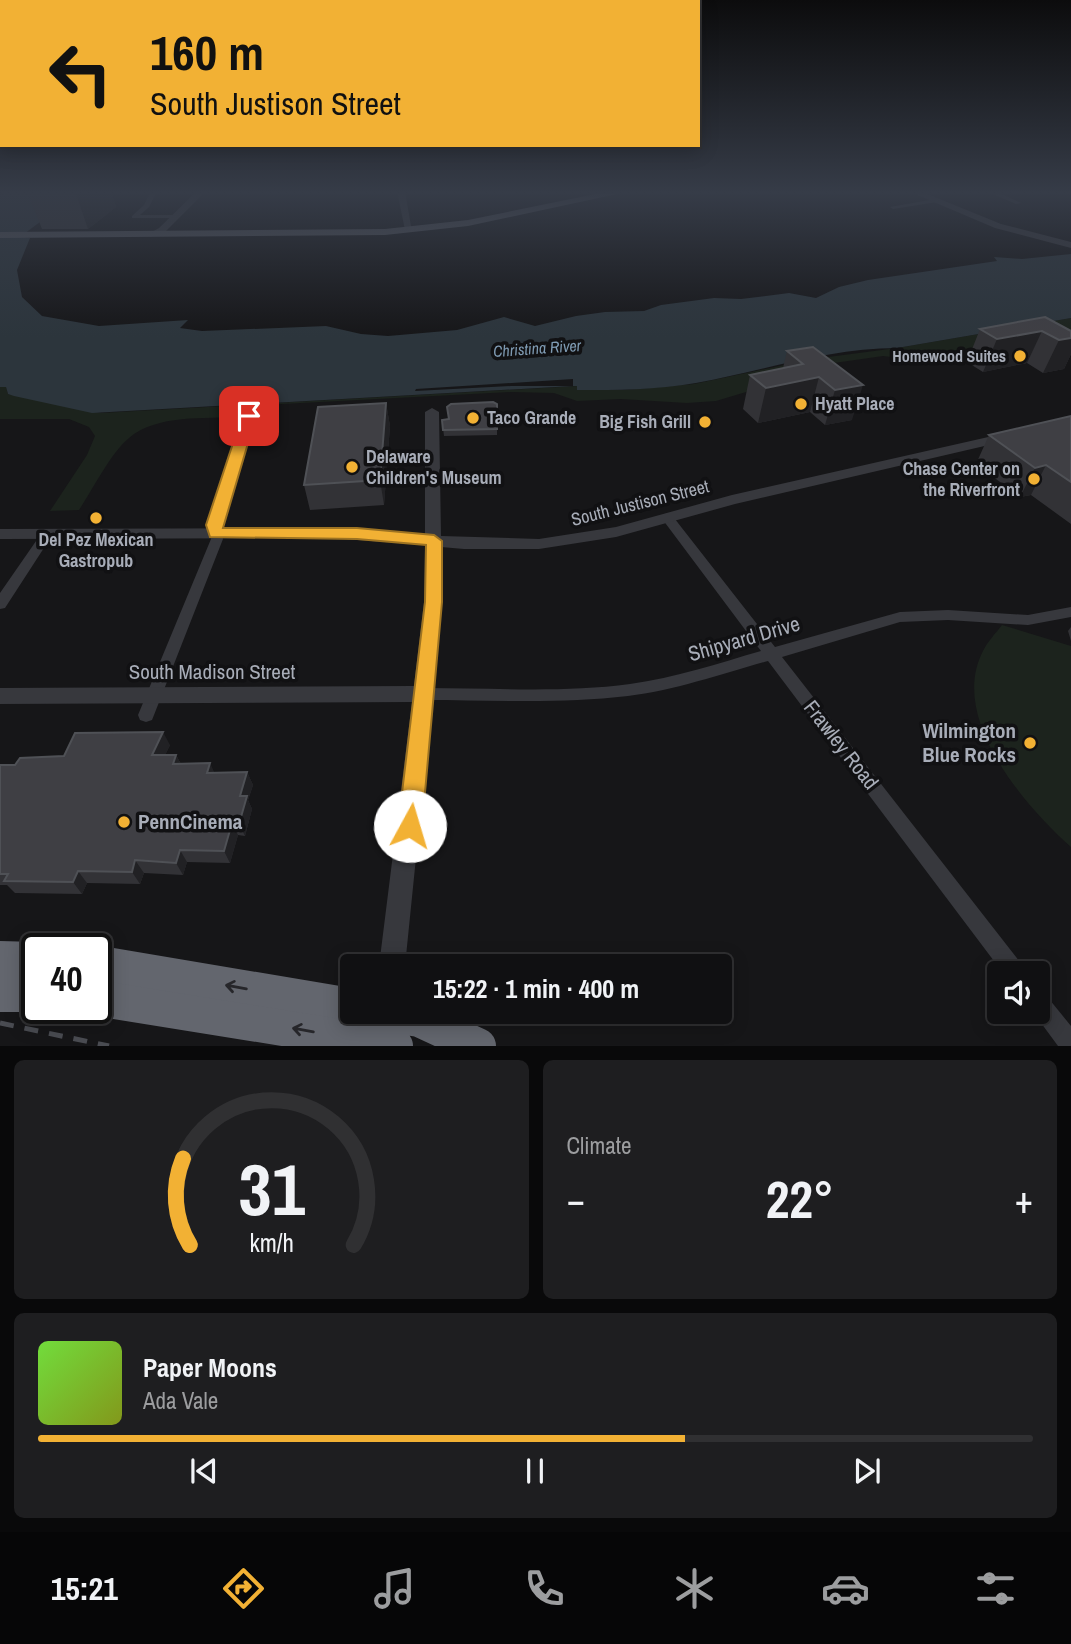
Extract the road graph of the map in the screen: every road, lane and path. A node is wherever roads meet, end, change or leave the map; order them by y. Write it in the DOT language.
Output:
graph roads {
  1 [pos="1050,240"];
  2 [pos="1070,245"];
  3 [pos="432,412"];
  4 [pos="249,416"];
  5 [pos="1015,435"];
  6 [pos="667,517"];
  7 [pos="215,533"];
  8 [pos="0,534"];
  9 [pos="47,534"];
  10 [pos="434,541"];
  11 [pos="0,604"];
  12 [pos="1071,612"];
  13 [pos="771,654"];
  14 [pos="425,694"];
  15 [pos="155,695"];
  16 [pos="0,696"];
  17 [pos="146,715"];
  18 [pos="393,954"];
  19 [pos="0,960"];
  20 [pos="21,961"];
  21 [pos="1007,961"];
  22 [pos="112,967"];
  23 [pos="0,992"];
  24 [pos="21,992"];
  25 [pos="112,1001"];
  26 [pos="340,1005"];
  27 [pos="1050,1017"];
  28 [pos="386,1024"];
  29 [pos="430,1024"];
  30 [pos="1071,1044"];
  31 [pos="383,1045"];
  32 [pos="395,1045"];
  33 [pos="478,1045"];
  1 -- 2 [label="street"];
  3 -- 10 [label="street"];
  4 -- 7 [label="street"];
  5 -- 6 [label="street, South Justison Street"];
  6 -- 10 [label="street, South Justison Street"];
  6 -- 13 [label="street, Frawley Road"];
  7 -- 9 [label="street, South Justison Street"];
  7 -- 10 [label="street, South Justison Street"];
  7 -- 15 [label="street"];
  8 -- 9 [label="street, South Justison Street"];
  9 -- 11 [label="street"];
  10 -- 14 [label="street"];
  12 -- 13 [label="street, Shipyard Drive"];
  13 -- 14 [label="street, Shipyard Drive"];
  13 -- 21 [label="street, Frawley Road"];
  14 -- 15 [label="street, South Madison Street"];
  14 -- 18 [label="street"];
  15 -- 16 [label="street, South Madison Street"];
  15 -- 17 [label="street"];
  19 -- 20 [label="highway"];
  26 -- 22 [label="highway, one-way"];
  23 -- 24 [label="highway"];
  32 -- 25 [label="highway, one-way, bridge"];
  27 -- 30 [label="street"];
  28 -- 31 [label="street"];
  29 -- 33 [label="highway, bridge"];
}
